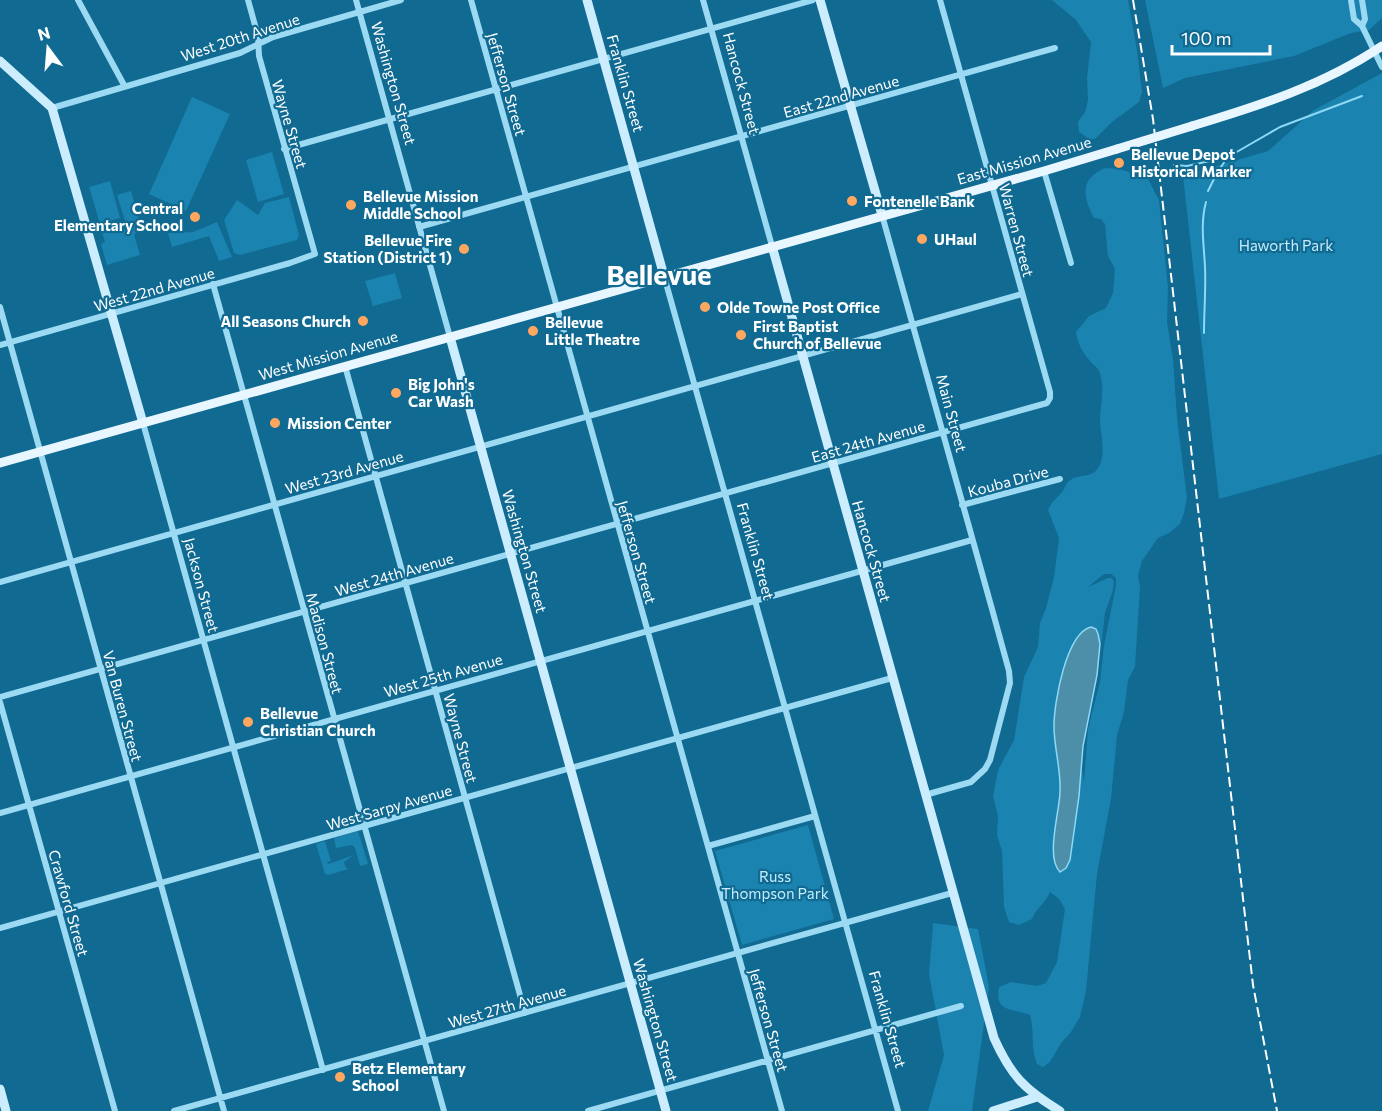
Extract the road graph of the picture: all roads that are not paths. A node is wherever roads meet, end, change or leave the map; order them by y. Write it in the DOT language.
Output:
graph roads {
  1 [pos="78,0"];
  2 [pos="248,0"];
  3 [pos="356,0"];
  4 [pos="401,0"];
  5 [pos="471,0"];
  6 [pos="586,0"];
  7 [pos="703,0"];
  8 [pos="813,0"];
  9 [pos="820,0"];
  10 [pos="940,0"];
  11 [pos="1352,0"];
  12 [pos="1362,0"];
  13 [pos="359,13"];
  14 [pos="1362,26"];
  15 [pos="711,29"];
  16 [pos="259,45"];
  17 [pos="1055,48"];
  18 [pos="1378,49"];
  19 [pos="604,59"];
  20 [pos="0,61"];
  21 [pos="1382,67"];
  22 [pos="960,75"];
  23 [pos="124,85"];
  24 [pos="496,90"];
  25 [pos="850,106"];
  26 [pos="52,108"];
  27 [pos="389,120"];
  28 [pos="741,137"];
  29 [pos="284,149"];
  30 [pos="634,168"];
  31 [pos="1044,171"];
  32 [pos="992,185"];
  33 [pos="526,198"];
  34 [pos="882,215"];
  35 [pos="419,227"];
  36 [pos="772,246"];
  37 [pos="315,254"];
  38 [pos="1071,263"];
  39 [pos="664,276"];
  40 [pos="213,284"];
  41 [pos="1022,294"];
  42 [pos="0,307"];
  43 [pos="556,307"];
  44 [pos="111,313"];
  45 [pos="913,325"];
  46 [pos="450,337"];
  47 [pos="9,342"];
  48 [pos="0,345"];
  49 [pos="802,356"];
  50 [pos="345,366"];
  51 [pos="694,387"];
  52 [pos="244,395"];
  53 [pos="1050,398"];
  54 [pos="586,417"];
  55 [pos="143,423"];
  56 [pos="941,432"];
  57 [pos="480,446"];
  58 [pos="41,452"];
  59 [pos="0,464"];
  60 [pos="831,464"];
  61 [pos="376,475"];
  62 [pos="1060,479"];
  63 [pos="724,494"];
  64 [pos="275,504"];
  65 [pos="962,506"];
  66 [pos="617,524"];
  67 [pos="173,533"];
  68 [pos="972,540"];
  69 [pos="510,554"];
  70 [pos="71,562"];
  71 [pos="862,570"];
  72 [pos="0,582"];
  73 [pos="405,583"];
  74 [pos="755,600"];
  75 [pos="304,611"];
  76 [pos="647,631"];
  77 [pos="202,640"];
  78 [pos="540,660"];
  79 [pos="101,669"];
  80 [pos="892,678"];
  81 [pos="435,690"];
  82 [pos="0,697"];
  83 [pos="0,702"];
  84 [pos="785,708"];
  85 [pos="334,718"];
  86 [pos="677,738"];
  87 [pos="232,747"];
  88 [pos="570,768"];
  89 [pos="130,776"];
  90 [pos="925,795"];
  91 [pos="465,798"];
  92 [pos="29,804"];
  93 [pos="0,813"];
  94 [pos="815,816"];
  95 [pos="364,826"];
  96 [pos="708,846"];
  97 [pos="262,855"];
  98 [pos="160,884"];
  99 [pos="952,893"];
  100 [pos="59,912"];
  101 [pos="845,924"];
  102 [pos="0,928"];
  103 [pos="738,954"];
  104 [pos="630,984"];
  105 [pos="961,1006"];
  106 [pos="525,1013"];
  107 [pos="875,1030"];
  108 [pos="425,1041"];
  109 [pos="768,1061"];
  110 [pos="323,1070"];
  111 [pos="0,1089"];
  112 [pos="660,1091"];
  113 [pos="1037,1097"];
  114 [pos="220,1098"];
  115 [pos="6,1111"];
  116 [pos="115,1111"];
  117 [pos="174,1111"];
  118 [pos="224,1111"];
  119 [pos="444,1111"];
  120 [pos="588,1111"];
  121 [pos="666,1111"];
  122 [pos="782,1111"];
  123 [pos="898,1111"];
  124 [pos="993,1111"];
  125 [pos="1060,1111"];
  1 -- 23 [label="street"];
  2 -- 16 [label="street, Wayne Street"];
  3 -- 13 [label="street, Washington Street"];
  4 -- 13 [label="street, West 20th Avenue"];
  5 -- 24 [label="street, Jefferson Street"];
  6 -- 19 [label="street, Franklin Street"];
  7 -- 15 [label="street, Hancock Street"];
  8 -- 15 [label="street"];
  9 -- 25 [label="street, Main Street"];
  10 -- 22 [label="street, Warren Street"];
  11 -- 14 [label="street"];
  12 -- 14 [label="street"];
  13 -- 16 [label="street, West 20th Avenue"];
  13 -- 27 [label="street, Washington Street"];
  14 -- 18 [label="street"];
  15 -- 19 [label="street"];
  15 -- 28 [label="street, Hancock Street"];
  16 -- 23 [label="street, West 20th Avenue"];
  16 -- 29 [label="street, Wayne Street"];
  17 -- 22 [label="street, East 22nd Avenue"];
  18 -- 21 [label="street"];
  18 -- 31 [label="main road, East Mission Avenue, bridge"];
  19 -- 24 [label="street"];
  19 -- 30 [label="street, Franklin Street"];
  20 -- 26 [label="street"];
  22 -- 25 [label="street, East 22nd Avenue"];
  22 -- 32 [label="street, Warren Street"];
  23 -- 26 [label="street, West 20th Avenue"];
  24 -- 27 [label="street"];
  24 -- 33 [label="street, Jefferson Street"];
  25 -- 28 [label="street, East 22nd Avenue"];
  25 -- 34 [label="street, Main Street"];
  26 -- 44 [label="street, Jackson Street"];
  27 -- 29 [label="street"];
  27 -- 35 [label="street, Washington Street"];
  28 -- 30 [label="street, East 22nd Avenue"];
  28 -- 36 [label="street, Hancock Street"];
  29 -- 37 [label="street, Wayne Street"];
  30 -- 33 [label="street"];
  30 -- 39 [label="street, Franklin Street"];
  31 -- 32 [label="main road, East Mission Avenue"];
  31 -- 38 [label="street"];
  32 -- 34 [label="main road, East Mission Avenue"];
  32 -- 41 [label="street, Warren Street"];
  33 -- 35 [label="street"];
  33 -- 43 [label="street, Jefferson Street"];
  34 -- 36 [label="main road, East Mission Avenue"];
  34 -- 45 [label="street, Main Street"];
  35 -- 46 [label="street, Washington Street"];
  36 -- 39 [label="main road, East Mission Avenue"];
  36 -- 49 [label="street, Hancock Street"];
  37 -- 40 [label="street, West 22nd Avenue"];
  39 -- 43 [label="main road, West Mission Avenue"];
  39 -- 51 [label="street, Franklin Street"];
  40 -- 44 [label="street, West 22nd Avenue"];
  40 -- 52 [label="street, Madison Street"];
  41 -- 45 [label="street, West 23rd Avenue"];
  41 -- 53 [label="street, Warren Street"];
  42 -- 47 [label="street, Van Buren Street"];
  43 -- 46 [label="main road, West Mission Avenue"];
  43 -- 54 [label="street, Jefferson Street"];
  44 -- 47 [label="street, West 22nd Avenue"];
  44 -- 55 [label="street, Jackson Street"];
  45 -- 49 [label="street, West 23rd Avenue"];
  45 -- 56 [label="street, Main Street"];
  46 -- 50 [label="main road, West Mission Avenue"];
  46 -- 57 [label="street, Washington Street"];
  47 -- 48 [label="street, West 22nd Avenue"];
  47 -- 58 [label="street, Van Buren Street"];
  49 -- 51 [label="street, West 23rd Avenue"];
  49 -- 60 [label="street, Hancock Street"];
  50 -- 52 [label="main road, West Mission Avenue"];
  50 -- 61 [label="street, Wayne Street"];
  51 -- 54 [label="street, West 23rd Avenue"];
  51 -- 63 [label="street, Franklin Street"];
  52 -- 55 [label="main road, West Mission Avenue"];
  52 -- 64 [label="street, Madison Street"];
  53 -- 56 [label="street, East 24th Avenue"];
  54 -- 57 [label="street, West 23rd Avenue"];
  54 -- 66 [label="street, Jefferson Street"];
  55 -- 58 [label="main road, West Mission Avenue"];
  55 -- 67 [label="street, Jackson Street"];
  56 -- 60 [label="street, East 24th Avenue"];
  56 -- 65 [label="street, Main Street"];
  57 -- 61 [label="street, West 23rd Avenue"];
  57 -- 69 [label="street, Washington Street"];
  58 -- 59 [label="main road, West Mission Avenue"];
  58 -- 70 [label="street, Van Buren Street"];
  60 -- 63 [label="street, East 24th Avenue"];
  60 -- 71 [label="street, Hancock Street"];
  61 -- 64 [label="street, West 23rd Avenue"];
  61 -- 73 [label="street, Wayne Street"];
  62 -- 65 [label="street, Kouba Drive"];
  63 -- 66 [label="street, West 24th Avenue"];
  63 -- 74 [label="street, Franklin Street"];
  64 -- 67 [label="street, West 23rd Avenue"];
  64 -- 75 [label="street, Madison Street"];
  65 -- 68 [label="street, Main Street"];
  66 -- 69 [label="street, West 24th Avenue"];
  66 -- 76 [label="street, Jefferson Street"];
  67 -- 70 [label="street, West 23rd Avenue"];
  67 -- 77 [label="street, Jackson Street"];
  68 -- 71 [label="street, West 25th Avenue"];
  68 -- 90 [label="street, Main Street"];
  69 -- 73 [label="street, West 24th Avenue"];
  69 -- 78 [label="street, Washington Street"];
  70 -- 72 [label="street, West 23rd Avenue"];
  70 -- 79 [label="street, Van Buren Street"];
  71 -- 74 [label="street, West 25th Avenue"];
  71 -- 80 [label="street, Hancock Street"];
  73 -- 75 [label="street, West 24th Avenue"];
  73 -- 81 [label="street, Wayne Street"];
  74 -- 76 [label="street, West 25th Avenue"];
  74 -- 84 [label="street, Franklin Street"];
  75 -- 77 [label="street, West 24th Avenue"];
  75 -- 85 [label="street, Madison Street"];
  76 -- 78 [label="street, West 25th Avenue"];
  76 -- 86 [label="street, Jefferson Street"];
  77 -- 79 [label="street, West 24th Avenue"];
  77 -- 87 [label="street, Jackson Street"];
  78 -- 81 [label="street, West 25th Avenue"];
  78 -- 88 [label="street, Washington Street"];
  79 -- 82 [label="street, West 24th Avenue"];
  79 -- 89 [label="street, Van Buren Street"];
  80 -- 84 [label="street, West Sarpy Avenue"];
  80 -- 90 [label="street, Hancock Street"];
  81 -- 85 [label="street, West 25th Avenue"];
  81 -- 91 [label="street, Wayne Street"];
  83 -- 92 [label="street, Crawford Street"];
  84 -- 86 [label="street, West Sarpy Avenue"];
  84 -- 94 [label="street, Franklin Street"];
  85 -- 87 [label="street, West 25th Avenue"];
  85 -- 95 [label="street, Madison Street"];
  86 -- 88 [label="street, West Sarpy Avenue"];
  86 -- 96 [label="street, Jefferson Street"];
  87 -- 89 [label="street, West 25th Avenue"];
  87 -- 97 [label="street, Jackson Street"];
  88 -- 91 [label="street, West Sarpy Avenue"];
  88 -- 104 [label="street, Washington Street"];
  89 -- 92 [label="street, West 25th Avenue"];
  89 -- 98 [label="street, Van Buren Street"];
  90 -- 99 [label="street, Hancock Street"];
  91 -- 95 [label="street, West Sarpy Avenue"];
  91 -- 106 [label="street, Wayne Street"];
  92 -- 93 [label="street, West 25th Avenue"];
  92 -- 100 [label="street, Crawford Street"];
  94 -- 96 [label="street"];
  94 -- 101 [label="street, Franklin Street"];
  95 -- 97 [label="street, West Sarpy Avenue"];
  95 -- 108 [label="street, Madison Street"];
  96 -- 103 [label="street, Jefferson Street"];
  97 -- 98 [label="street, West Sarpy Avenue"];
  97 -- 110 [label="street, Jackson Street"];
  98 -- 100 [label="street, West Sarpy Avenue"];
  98 -- 114 [label="street, Van Buren Street"];
  99 -- 101 [label="street, West 27th Avenue"];
  99 -- 113 [label="street, Hancock Street"];
  100 -- 102 [label="street, West Sarpy Avenue"];
  100 -- 116 [label="street, Crawford Street"];
  101 -- 103 [label="street, West 27th Avenue"];
  101 -- 107 [label="street, Franklin Street"];
  103 -- 104 [label="street, West 27th Avenue"];
  103 -- 109 [label="street, Jefferson Street"];
  104 -- 106 [label="street, West 27th Avenue"];
  104 -- 112 [label="street, Washington Street"];
  105 -- 107 [label="street"];
  106 -- 108 [label="street, West 27th Avenue"];
  107 -- 109 [label="street"];
  107 -- 123 [label="street, Franklin Street"];
  108 -- 110 [label="street, West 27th Avenue"];
  108 -- 119 [label="street, Madison Street"];
  109 -- 112 [label="street"];
  109 -- 122 [label="street, Jefferson Street"];
  110 -- 114 [label="street, West 27th Avenue"];
  111 -- 115 [label="street"];
  112 -- 120 [label="street"];
  112 -- 121 [label="street, Washington Street"];
  113 -- 124 [label="street"];
  113 -- 125 [label="street, Hancock Street"];
  114 -- 117 [label="street, West 27th Avenue"];
  114 -- 118 [label="street, Van Buren Street"];
}
